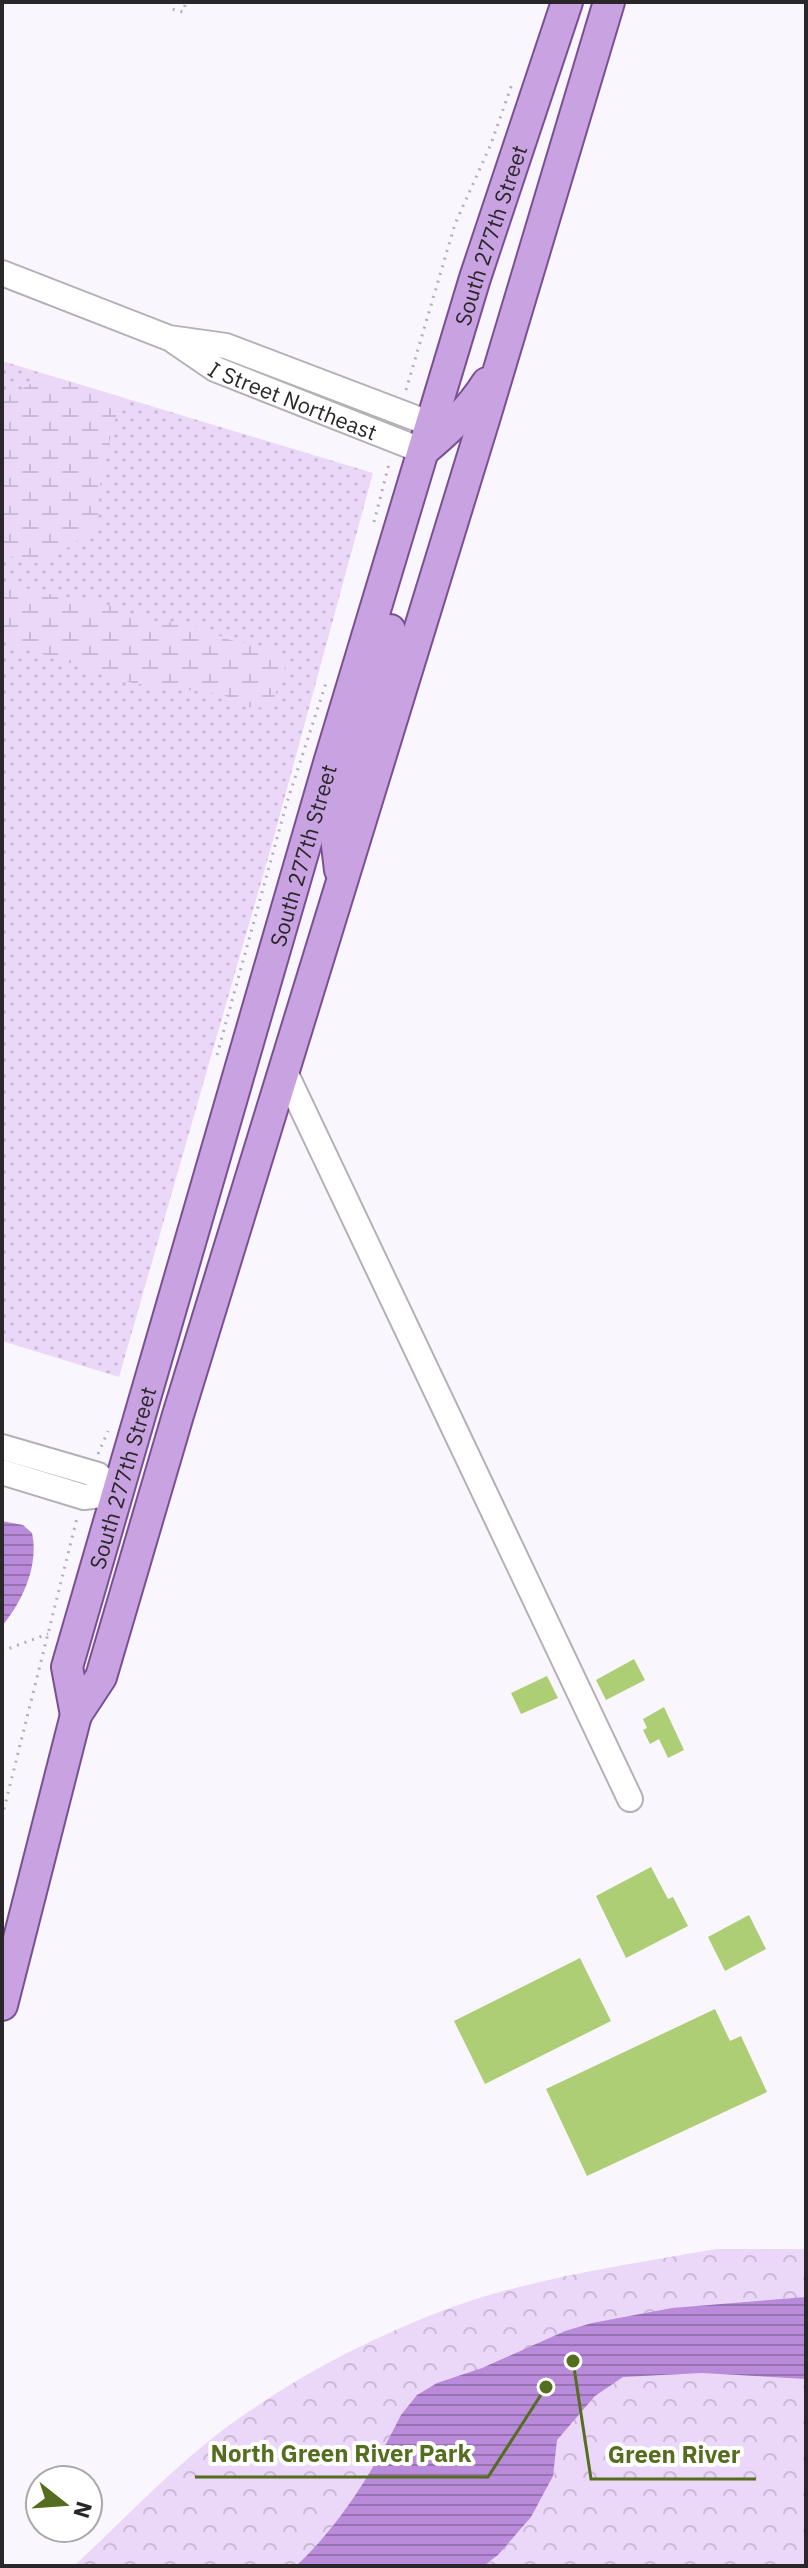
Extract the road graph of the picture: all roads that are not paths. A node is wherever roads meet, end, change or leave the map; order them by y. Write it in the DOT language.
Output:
graph roads {
  1 [pos="567,2"];
  2 [pos="609,2"];
  3 [pos="2,273"];
  4 [pos="508,342"];
  5 [pos="430,439"];
  6 [pos="342,883"];
  7 [pos="280,927"];
  8 [pos="284,1070"];
  9 [pos="233,1234"];
  10 [pos="2,1447"];
  11 [pos="2,1472"];
  12 [pos="117,1493"];
  13 [pos="101,1677"];
  14 [pos="76,1715"];
  15 [pos="630,1799"];
  16 [pos="2,2005"];
  1 -- 5 [label="main road, South 277th Street"];
  2 -- 4 [label="main road, South 277th Street"];
  3 -- 5 [label="street, I Street Northeast"];
  4 -- 5 [label="main road"];
  4 -- 6 [label="main road, South 277th Street"];
  5 -- 6 [label="main road"];
  5 -- 7 [label="main road, South 277th Street"];
  6 -- 8 [label="main road, South 277th Street"];
  7 -- 8 [label="main road"];
  7 -- 12 [label="main road, South 277th Street"];
  8 -- 9 [label="main road, South 277th Street"];
  8 -- 15 [label="street"];
  9 -- 12 [label="main road"];
  9 -- 13 [label="main road, South 277th Street"];
  10 -- 12 [label="street"];
  11 -- 12 [label="street"];
  12 -- 13 [label="main road"];
  12 -- 14 [label="main road, South 277th Street"];
  13 -- 14 [label="main road, South 277th Street"];
  14 -- 16 [label="main road, South 277th Street"];
}
